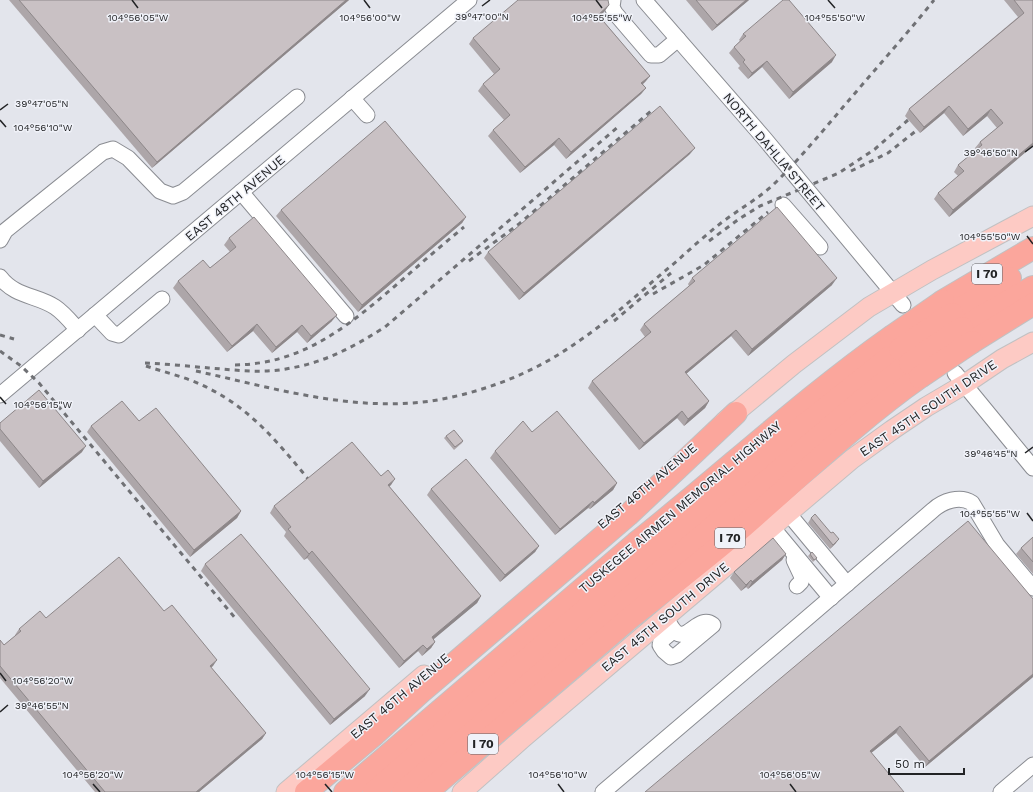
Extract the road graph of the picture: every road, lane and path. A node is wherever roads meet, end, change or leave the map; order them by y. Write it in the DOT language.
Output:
graph roads {
  1 [pos="469,0"];
  2 [pos="613,0"];
  3 [pos="644,0"];
  4 [pos="678,39"];
  5 [pos="297,97"];
  6 [pos="352,98"];
  7 [pos="367,115"];
  8 [pos="241,192"];
  9 [pos="783,205"];
  10 [pos="1033,216"];
  11 [pos="0,240"];
  12 [pos="820,247"];
  13 [pos="1033,248"];
  14 [pos="1033,265"];
  15 [pos="0,278"];
  16 [pos="1033,287"];
  17 [pos="898,298"];
  18 [pos="162,299"];
  19 [pos="1033,304"];
  20 [pos="95,315"];
  21 [pos="346,316"];
  22 [pos="957,322"];
  23 [pos="78,330"];
  24 [pos="1033,342"];
  25 [pos="905,357"];
  26 [pos="960,379"];
  27 [pos="0,395"];
  28 [pos="736,413"];
  29 [pos="1033,468"];
  30 [pos="788,513"];
  31 [pos="772,527"];
  32 [pos="803,532"];
  33 [pos="787,545"];
  34 [pos="587,584"];
  35 [pos="847,584"];
  36 [pos="797,586"];
  37 [pos="1033,588"];
  38 [pos="831,598"];
  39 [pos="670,624"];
  40 [pos="538,695"];
  41 [pos="375,734"];
  42 [pos="1033,765"];
  43 [pos="286,792"];
  44 [pos="306,792"];
  45 [pos="345,792"];
  46 [pos="374,792"];
  47 [pos="403,792"];
  48 [pos="428,792"];
  49 [pos="447,792"];
  50 [pos="462,792"];
  51 [pos="603,792"];
  52 [pos="1001,792"];
  1 -- 6 [label="street, EAST 48TH AVENUE"];
  2 -- 4 [label="street"];
  3 -- 4 [label="street, NORTH DAHLIA STREET"];
  4 -- 17 [label="street, NORTH DAHLIA STREET"];
  5 -- 11 [label="street"];
  6 -- 7 [label="street"];
  6 -- 8 [label="street, EAST 48TH AVENUE"];
  8 -- 20 [label="street, EAST 48TH AVENUE"];
  8 -- 21 [label="street"];
  9 -- 12 [label="street"];
  10 -- 17 [label="main road, EAST 46TH AVENUE"];
  13 -- 22 [label="highway, TUSKEGEE AIRMEN MEMORIAL HIGHWAY / I 70"];
  14 -- 22 [label="highway"];
  15 -- 23 [label="street"];
  16 -- 22 [label="highway"];
  17 -- 28 [label="main road, EAST 46TH AVENUE"];
  18 -- 20 [label="street"];
  19 -- 22 [label="highway, TUSKEGEE AIRMEN MEMORIAL HIGHWAY / I 70"];
  20 -- 23 [label="street, EAST 48TH AVENUE"];
  22 -- 25 [label="highway, TUSKEGEE AIRMEN MEMORIAL HIGHWAY / I 70, bridge"];
  22 -- 25 [label="highway, TUSKEGEE AIRMEN MEMORIAL HIGHWAY / I 70, bridge"];
  23 -- 27 [label="street, EAST 48TH AVENUE"];
  24 -- 26 [label="main road, EAST 45TH SOUTH DRIVE"];
  25 -- 34 [label="highway, TUSKEGEE AIRMEN MEMORIAL HIGHWAY / I 70"];
  25 -- 40 [label="highway, TUSKEGEE AIRMEN MEMORIAL HIGHWAY / I 70"];
  25 -- 46 [label="highway"];
  25 -- 47 [label="highway"];
  26 -- 29 [label="street"];
  26 -- 30 [label="main road, EAST 45TH SOUTH DRIVE"];
  28 -- 41 [label="highway"];
  28 -- 43 [label="main road, EAST 46TH AVENUE"];
  30 -- 31 [label="main road, EAST 45TH SOUTH DRIVE"];
  30 -- 32 [label="street"];
  31 -- 33 [label="street"];
  31 -- 39 [label="main road, EAST 45TH SOUTH DRIVE"];
  32 -- 33 [label="street"];
  32 -- 35 [label="street"];
  33 -- 36 [label="street"];
  33 -- 38 [label="street"];
  34 -- 41 [label="highway"];
  34 -- 45 [label="highway, TUSKEGEE AIRMEN MEMORIAL HIGHWAY / I 70"];
  35 -- 37 [label="street"];
  35 -- 38 [label="street"];
  38 -- 51 [label="street"];
  39 -- 39 [label="street"];
  39 -- 50 [label="main road, EAST 45TH SOUTH DRIVE"];
  40 -- 48 [label="highway, TUSKEGEE AIRMEN MEMORIAL HIGHWAY / I 70"];
  40 -- 49 [label="highway"];
  41 -- 44 [label="highway"];
  42 -- 52 [label="street"];
}
